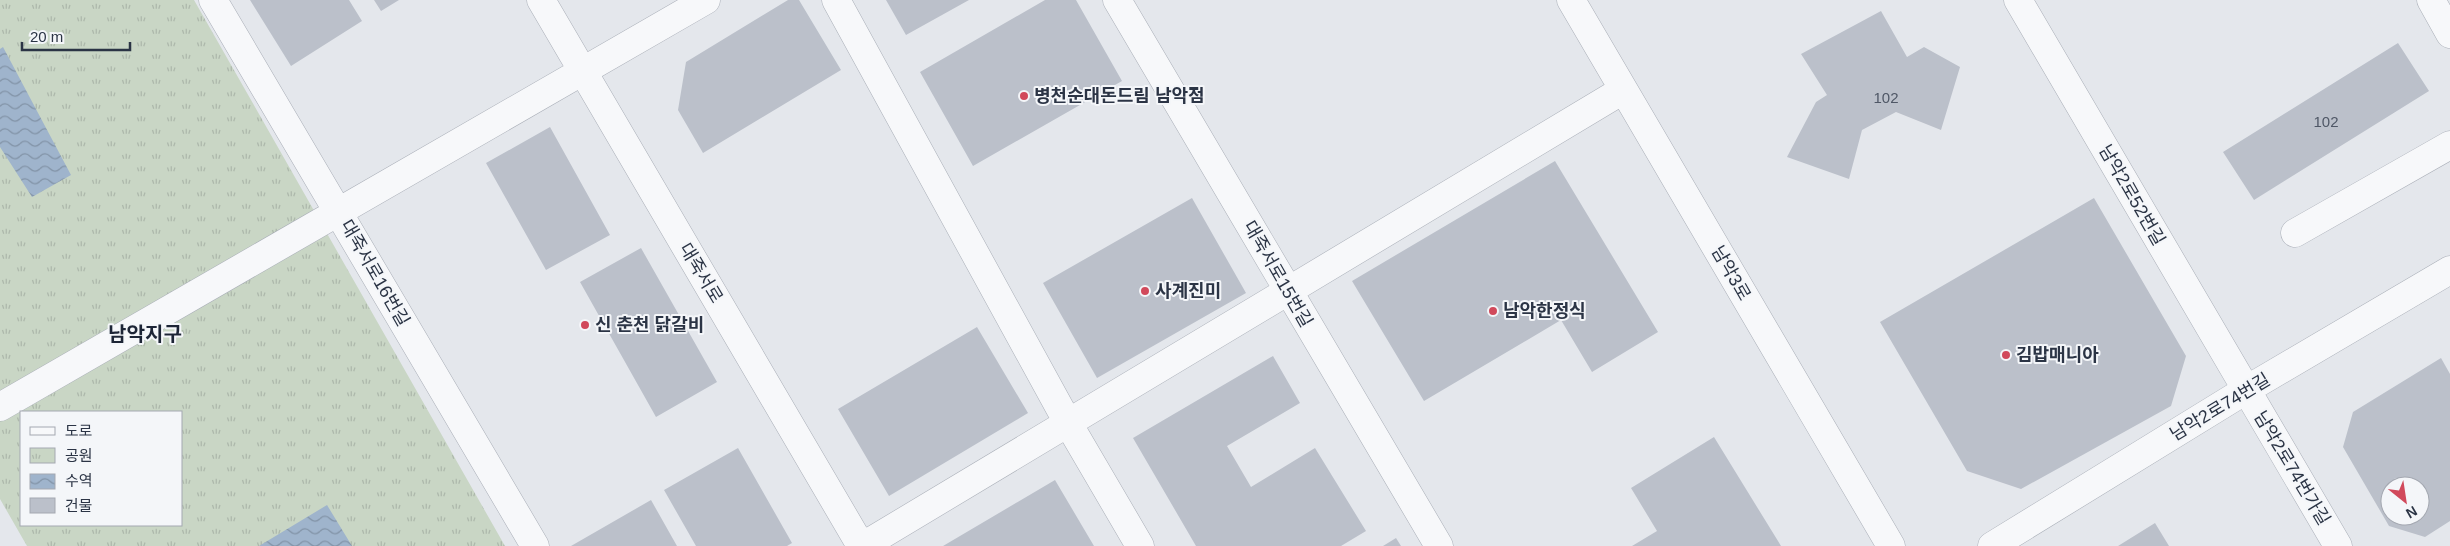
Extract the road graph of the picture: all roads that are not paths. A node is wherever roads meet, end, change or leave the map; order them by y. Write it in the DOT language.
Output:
graph roads {
  1 [pos="213,0"];
  2 [pos="541,0"];
  3 [pos="706,0"];
  4 [pos="836,0"];
  5 [pos="1117,0"];
  6 [pos="1571,0"];
  7 [pos="2018,0"];
  8 [pos="2431,0"];
  9 [pos="2450,34"];
  10 [pos="582,72"];
  11 [pos="1623,90"];
  12 [pos="2450,145"];
  13 [pos="340,213"];
  14 [pos="2295,233"];
  15 [pos="2450,270"];
  16 [pos="1288,291"];
  17 [pos="2246,390"];
  18 [pos="0,407"];
  19 [pos="1068,423"];
  20 [pos="535,546"];
  21 [pos="862,546"];
  22 [pos="1140,546"];
  23 [pos="1439,546"];
  24 [pos="1891,546"];
  25 [pos="1992,546"];
  26 [pos="2338,546"];
  1 -- 13 [label="street, 대죽서로16번길"];
  2 -- 10 [label="street, 대죽서로"];
  3 -- 10 [label="street"];
  4 -- 19 [label="street"];
  5 -- 16 [label="street, 대죽서로15번길"];
  6 -- 11 [label="street, 남악3로"];
  7 -- 17 [label="street, 남악2로52번길"];
  8 -- 9 [label="street"];
  10 -- 13 [label="street"];
  10 -- 21 [label="street, 대죽서로"];
  11 -- 16 [label="street"];
  11 -- 24 [label="street, 남악3로"];
  12 -- 14 [label="street"];
  13 -- 18 [label="street"];
  13 -- 20 [label="street, 대죽서로16번길"];
  15 -- 17 [label="street, 남악2로74번길"];
  16 -- 19 [label="street"];
  16 -- 23 [label="street, 대죽서로15번길"];
  17 -- 25 [label="street, 남악2로74번길"];
  17 -- 26 [label="street, 남악2로74번가길"];
  19 -- 21 [label="street"];
  19 -- 22 [label="street"];
}
